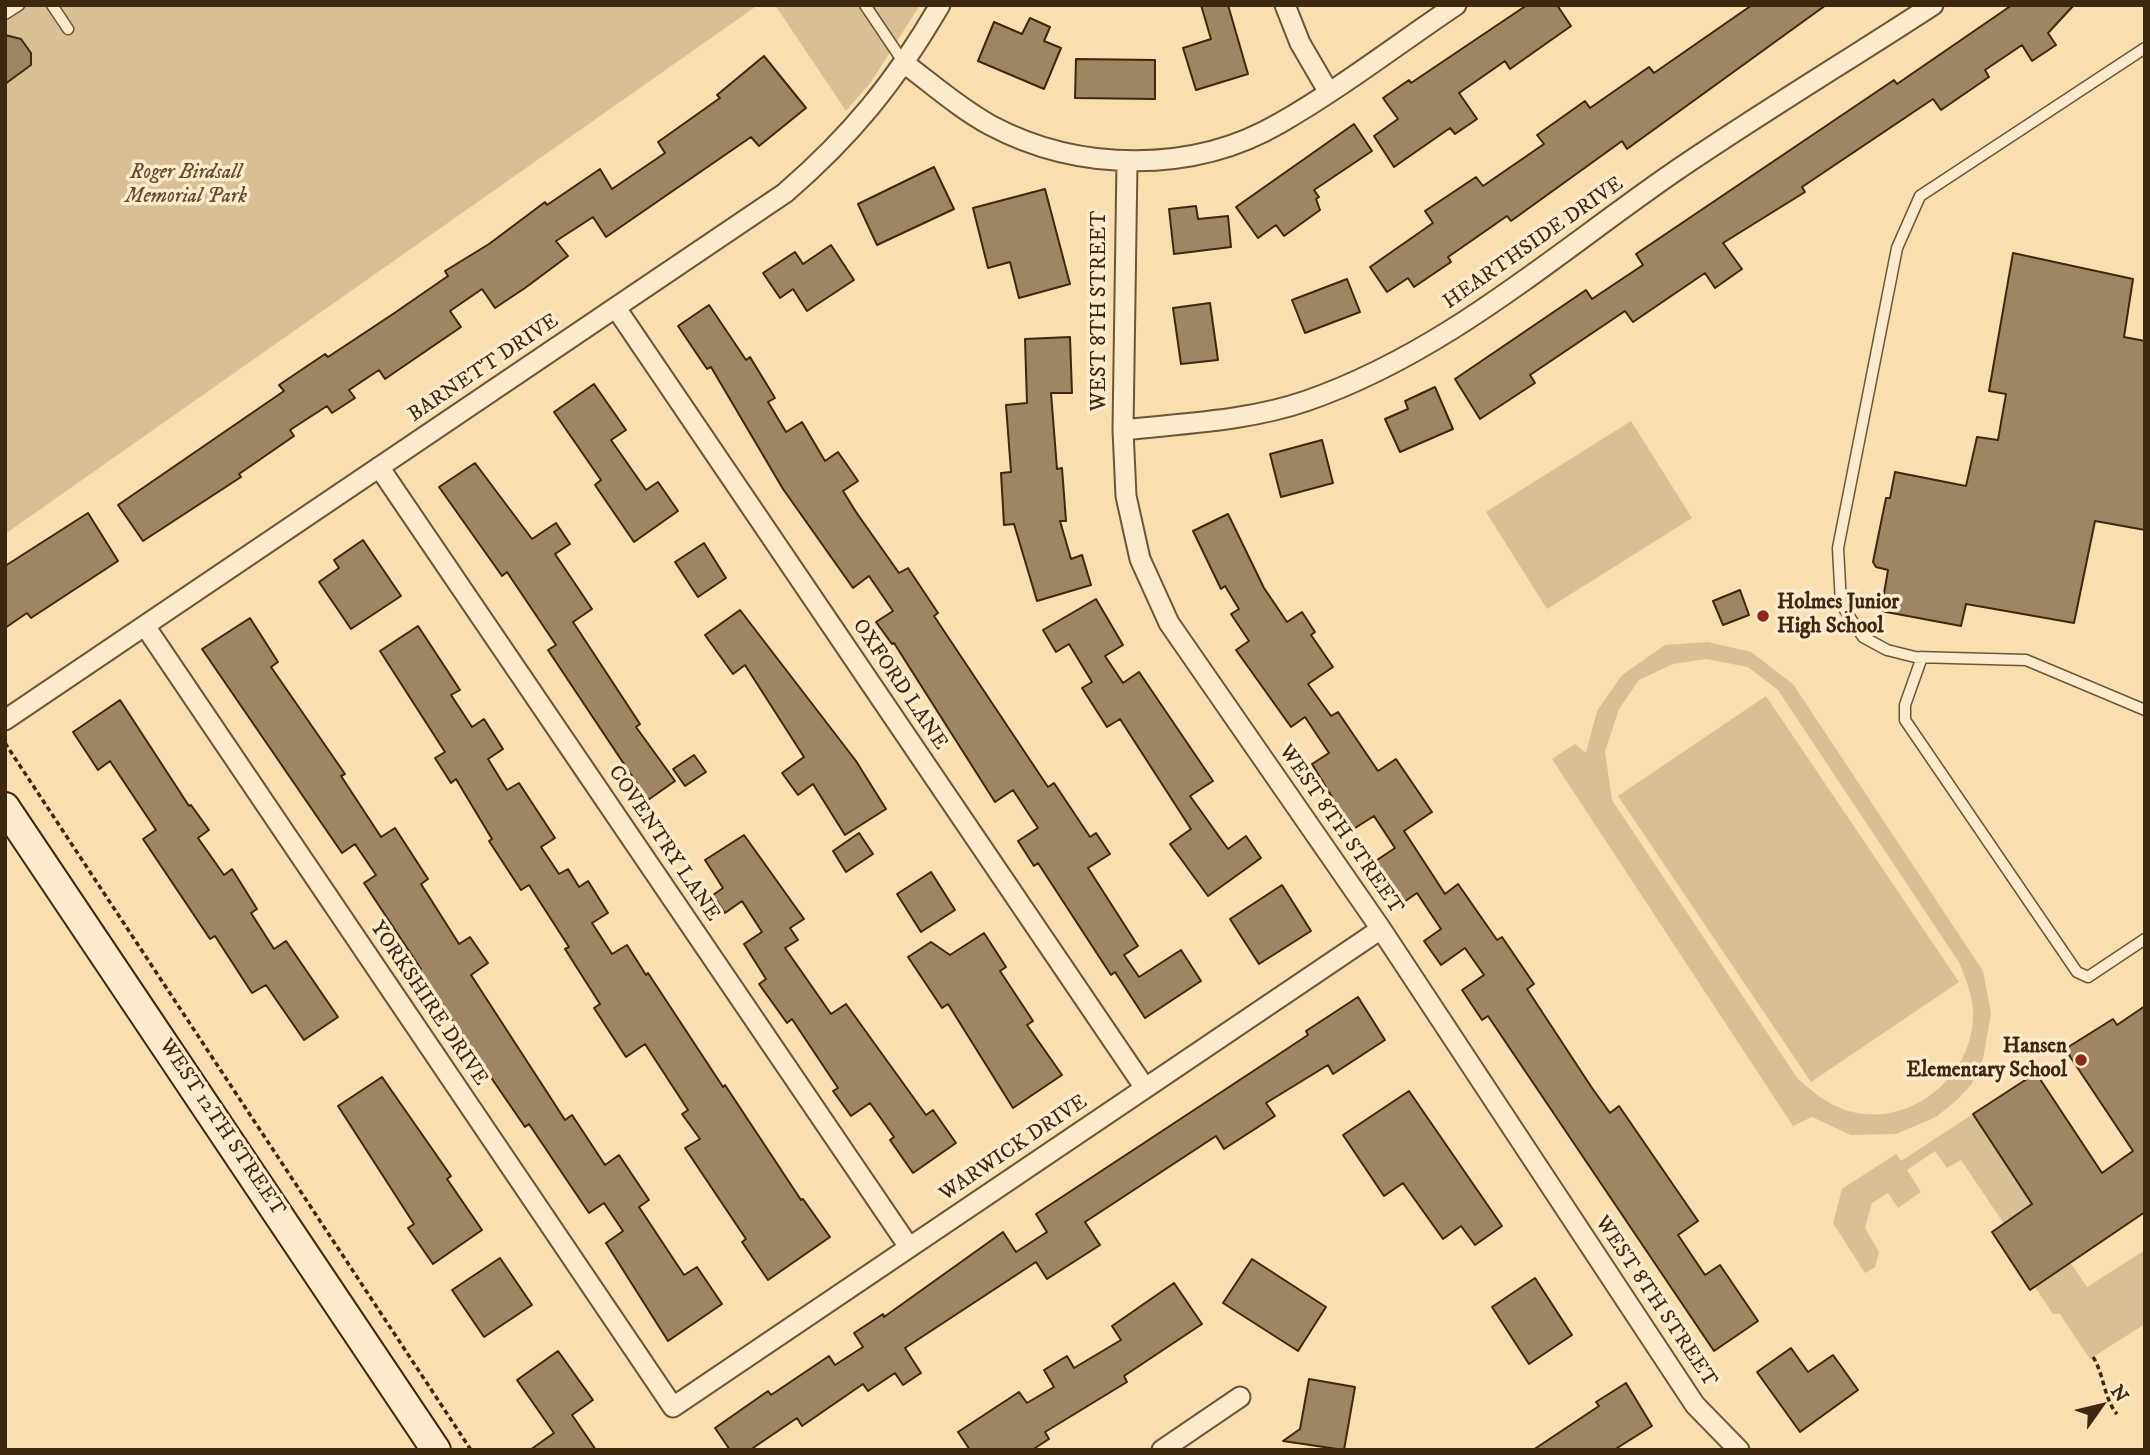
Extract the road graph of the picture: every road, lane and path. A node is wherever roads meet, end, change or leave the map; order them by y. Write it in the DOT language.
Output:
graph roads {
  1 [pos="19,5"];
  2 [pos="52,5"];
  3 [pos="865,5"];
  4 [pos="940,5"];
  5 [pos="1285,5"];
  6 [pos="1456,5"];
  7 [pos="1933,5"];
  8 [pos="5,14"];
  9 [pos="68,29"];
  10 [pos="2145,48"];
  11 [pos="904,63"];
  12 [pos="1328,92"];
  13 [pos="1127,162"];
  14 [pos="616,309"];
  15 [pos="1123,430"];
  16 [pos="379,467"];
  17 [pos="145,626"];
  18 [pos="1922,657"];
  19 [pos="2145,710"];
  20 [pos="5,720"];
  21 [pos="5,743"];
  22 [pos="5,807"];
  23 [pos="1381,929"];
  24 [pos="2145,939"];
  25 [pos="1145,1088"];
  26 [pos="909,1247"];
  27 [pos="2093,1357"];
  28 [pos="1240,1398"];
  29 [pos="673,1407"];
  30 [pos="2117,1414"];
  31 [pos="1731,1448"];
  32 [pos="436,1450"];
  33 [pos="471,1450"];
  34 [pos="1162,1450"];
  1 -- 8 [label="lane"];
  2 -- 9 [label="lane"];
  3 -- 11 [label="lane"];
  4 -- 11 [label="street, BARNETT DRIVE"];
  5 -- 12 [label="street"];
  6 -- 12 [label="street"];
  7 -- 15 [label="street, HEARTHSIDE DRIVE"];
  10 -- 18 [label="lane"];
  11 -- 13 [label="street"];
  11 -- 14 [label="street, BARNETT DRIVE"];
  12 -- 13 [label="street"];
  13 -- 15 [label="street, WEST 8TH STREET"];
  14 -- 16 [label="street, BARNETT DRIVE"];
  14 -- 25 [label="street, OXFORD LANE"];
  15 -- 23 [label="street, WEST 8TH STREET"];
  16 -- 17 [label="street, BARNETT DRIVE"];
  16 -- 26 [label="street, COVENTRY LANE"];
  17 -- 20 [label="street, BARNETT DRIVE"];
  17 -- 29 [label="street, YORKSHIRE DRIVE"];
  18 -- 19 [label="lane"];
  18 -- 24 [label="lane"];
  21 -- 33 [label="path"];
  22 -- 32 [label="main road, WEST 12TH STREET"];
  23 -- 25 [label="street, WARWICK DRIVE"];
  23 -- 31 [label="street, WEST 8TH STREET"];
  25 -- 26 [label="street, WARWICK DRIVE"];
  26 -- 29 [label="street, WARWICK DRIVE"];
  27 -- 30 [label="path"];
  28 -- 34 [label="street"];
}
